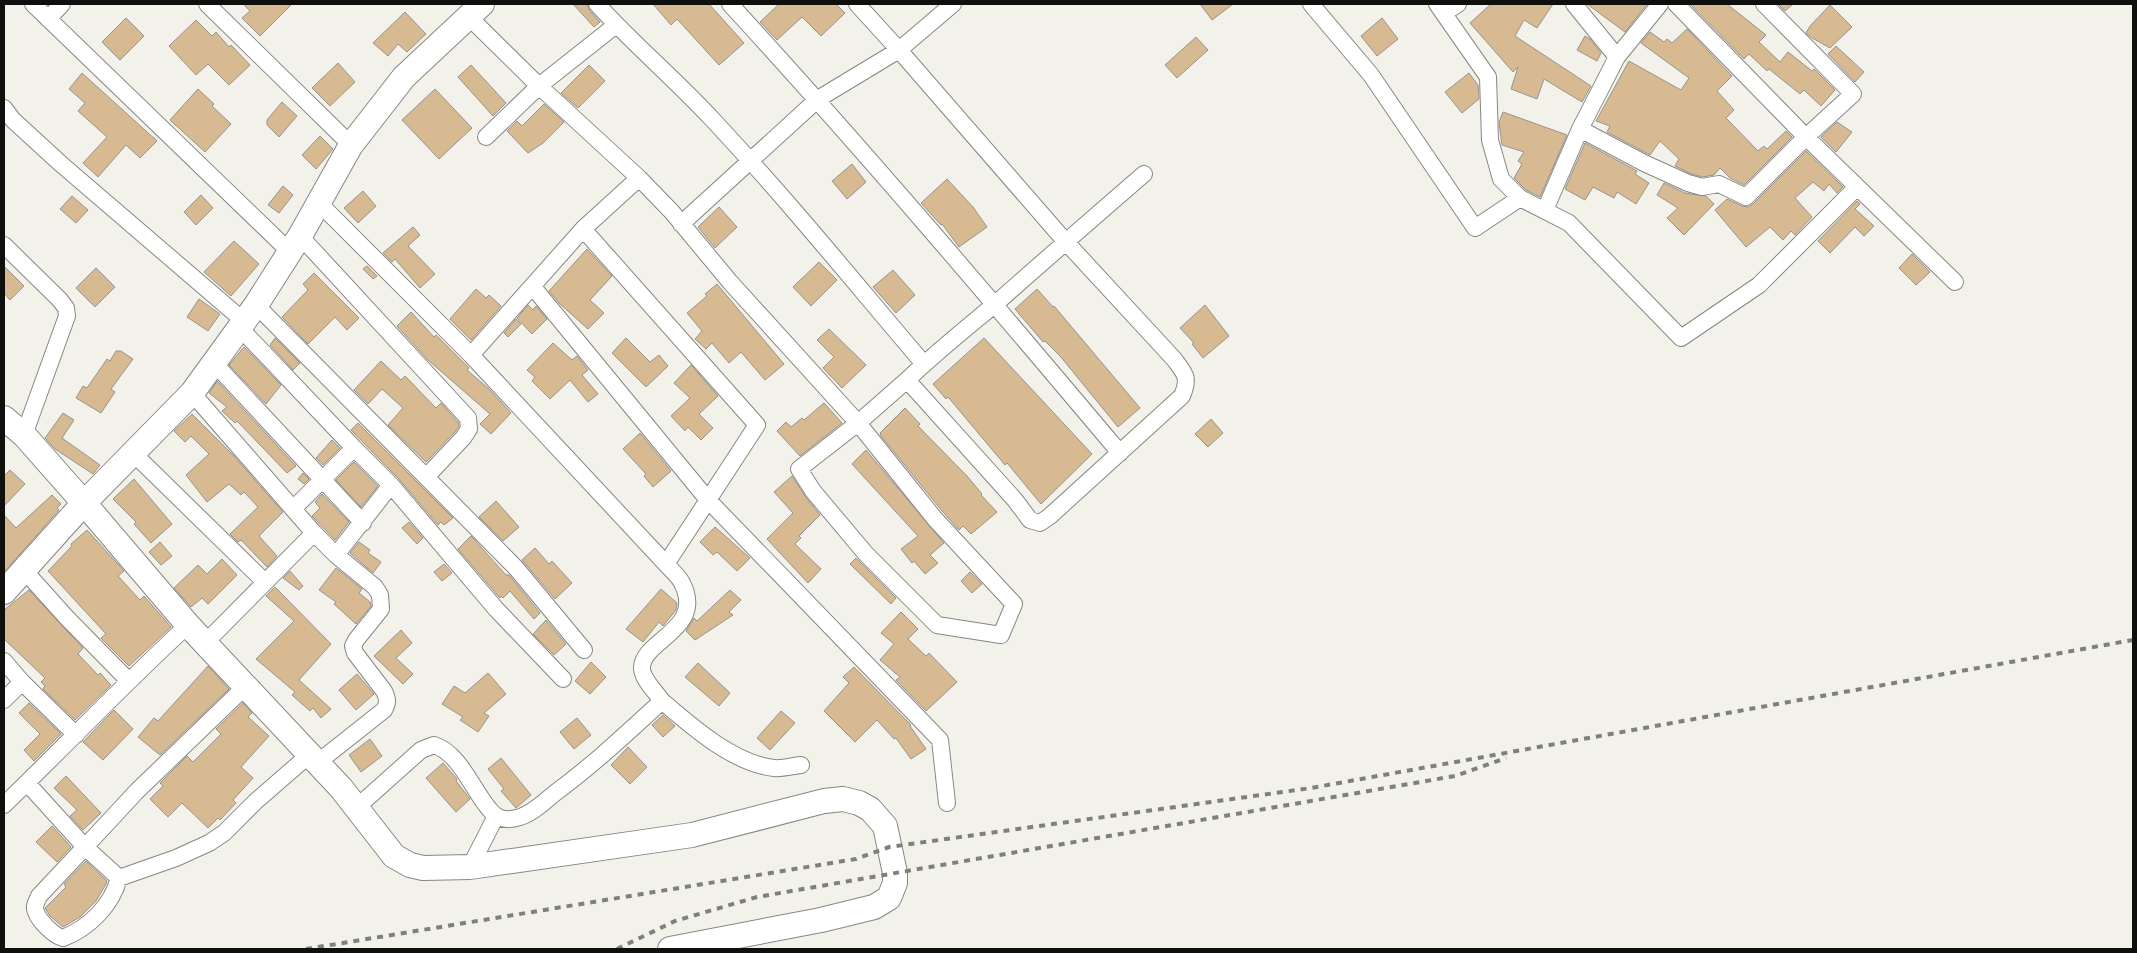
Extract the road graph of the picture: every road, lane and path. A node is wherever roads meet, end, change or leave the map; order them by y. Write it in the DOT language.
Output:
graph roads {
  1 [pos="33,4"];
  2 [pos="62,4"];
  3 [pos="206,4"];
  4 [pos="597,4"];
  5 [pos="730,4"];
  6 [pos="857,4"];
  7 [pos="953,4"];
  8 [pos="1312,4"];
  9 [pos="1458,4"];
  10 [pos="1574,4"];
  11 [pos="1660,4"];
  12 [pos="1676,4"];
  13 [pos="1764,4"];
  14 [pos="1440,9"];
  15 [pos="475,10"];
  16 [pos="48,18"];
  17 [pos="616,25"];
  18 [pos="899,50"];
  19 [pos="1617,57"];
  20 [pos="539,86"];
  21 [pos="818,99"];
  22 [pos="4,108"];
  23 [pos="1580,129"];
  24 [pos="486,137"];
  25 [pos="1806,137"];
  26 [pos="351,145"];
  27 [pos="751,160"];
  28 [pos="1144,174"];
  29 [pos="639,178"];
  30 [pos="1857,187"];
  31 [pos="1520,198"];
  32 [pos="319,203"];
  33 [pos="1545,210"];
  34 [pos="681,224"];
  35 [pos="583,229"];
  36 [pos="1065,241"];
  37 [pos="294,243"];
  38 [pos="4,245"];
  39 [pos="1955,282"];
  40 [pos="533,287"];
  41 [pos="995,304"];
  42 [pos="247,318"];
  43 [pos="471,355"];
  44 [pos="214,363"];
  45 [pos="924,364"];
  46 [pos="907,380"];
  47 [pos="192,393"];
  48 [pos="4,418"];
  49 [pos="858,422"];
  50 [pos="24,435"];
  51 [pos="354,448"];
  52 [pos="1120,453"];
  53 [pos="134,454"];
  54 [pos="426,477"];
  55 [pos="323,481"];
  56 [pos="391,485"];
  57 [pos="708,500"];
  58 [pos="84,504"];
  59 [pos="294,508"];
  60 [pos="363,523"];
  61 [pos="314,533"];
  62 [pos="336,555"];
  63 [pos="666,564"];
  64 [pos="23,569"];
  65 [pos="265,582"];
  66 [pos="4,592"];
  67 [pos="188,625"];
  68 [pos="205,643"];
  69 [pos="584,650"];
  70 [pos="4,661"];
  71 [pos="563,679"];
  72 [pos="128,680"];
  73 [pos="22,682"];
  74 [pos="246,686"];
  75 [pos="4,700"];
  76 [pos="662,701"];
  77 [pos="76,735"];
  78 [pos="313,759"];
  79 [pos="801,766"];
  80 [pos="27,783"];
  81 [pos="946,803"];
  82 [pos="4,805"];
  83 [pos="355,809"];
  84 [pos="496,816"];
  85 [pos="85,847"];
  86 [pos="470,867"];
  87 [pos="118,878"];
  88 [pos="670,949"];
  1 -- 16 [label="street"];
  2 -- 16 [label="street"];
  3 -- 26 [label="street"];
  4 -- 17 [label="street"];
  5 -- 21 [label="street"];
  6 -- 18 [label="street"];
  7 -- 18 [label="street"];
  8 -- 31 [label="street"];
  9 -- 14 [label="street"];
  10 -- 19 [label="street"];
  11 -- 19 [label="street"];
  12 -- 25 [label="street"];
  13 -- 25 [label="street"];
  14 -- 31 [label="street"];
  15 -- 20 [label="street"];
  15 -- 26 [label="street"];
  16 -- 37 [label="street"];
  17 -- 20 [label="street"];
  17 -- 27 [label="street"];
  18 -- 21 [label="street"];
  18 -- 36 [label="street"];
  19 -- 23 [label="street"];
  20 -- 24 [label="street"];
  20 -- 29 [label="street"];
  21 -- 27 [label="street"];
  21 -- 41 [label="street"];
  22 -- 42 [label="street"];
  23 -- 25 [label="street"];
  23 -- 33 [label="street"];
  25 -- 30 [label="street"];
  26 -- 32 [label="street"];
  27 -- 34 [label="street"];
  27 -- 45 [label="street"];
  28 -- 36 [label="street"];
  29 -- 34 [label="street"];
  29 -- 35 [label="street"];
  30 -- 33 [label="street"];
  30 -- 39 [label="street"];
  31 -- 33 [label="street"];
  32 -- 37 [label="street"];
  32 -- 43 [label="street"];
  34 -- 49 [label="street"];
  35 -- 40 [label="street"];
  35 -- 57 [label="street"];
  36 -- 41 [label="street"];
  36 -- 52 [label="street"];
  37 -- 42 [label="street"];
  37 -- 54 [label="street"];
  38 -- 50 [label="street"];
  40 -- 43 [label="street"];
  40 -- 57 [label="street"];
  41 -- 45 [label="street"];
  41 -- 52 [label="street"];
  42 -- 44 [label="street"];
  42 -- 51 [label="street"];
  42 -- 54 [label="street"];
  43 -- 63 [label="street"];
  44 -- 47 [label="street"];
  44 -- 55 [label="street"];
  45 -- 46 [label="street"];
  46 -- 49 [label="street"];
  46 -- 52 [label="street"];
  47 -- 53 [label="street"];
  47 -- 59 [label="street"];
  48 -- 50 [label="street"];
  49 -- 49 [label="street"];
  50 -- 58 [label="street"];
  51 -- 55 [label="street"];
  51 -- 56 [label="street"];
  53 -- 58 [label="street"];
  53 -- 65 [label="street"];
  54 -- 69 [label="street"];
  55 -- 59 [label="street"];
  55 -- 60 [label="street"];
  56 -- 60 [label="street"];
  56 -- 71 [label="street"];
  57 -- 63 [label="street"];
  57 -- 81 [label="street"];
  58 -- 64 [label="street"];
  58 -- 67 [label="street"];
  59 -- 61 [label="street"];
  60 -- 62 [label="street"];
  61 -- 62 [label="street"];
  61 -- 65 [label="street"];
  62 -- 78 [label="street"];
  63 -- 76 [label="street"];
  64 -- 66 [label="street"];
  64 -- 72 [label="street"];
  65 -- 68 [label="street"];
  67 -- 68 [label="street"];
  67 -- 72 [label="street"];
  68 -- 74 [label="street"];
  70 -- 73 [label="street"];
  72 -- 77 [label="street"];
  73 -- 75 [label="street"];
  73 -- 77 [label="street"];
  74 -- 78 [label="street"];
  74 -- 85 [label="street"];
  76 -- 79 [label="street"];
  76 -- 84 [label="street"];
  77 -- 80 [label="street"];
  78 -- 83 [label="street"];
  78 -- 87 [label="street"];
  80 -- 82 [label="street"];
  80 -- 85 [label="street"];
  83 -- 84 [label="street"];
  83 -- 86 [label="street"];
  84 -- 86 [label="street"];
  85 -- 87 [label="street"];
  85 -- 87 [label="street"];
  86 -- 88 [label="street"];
}
